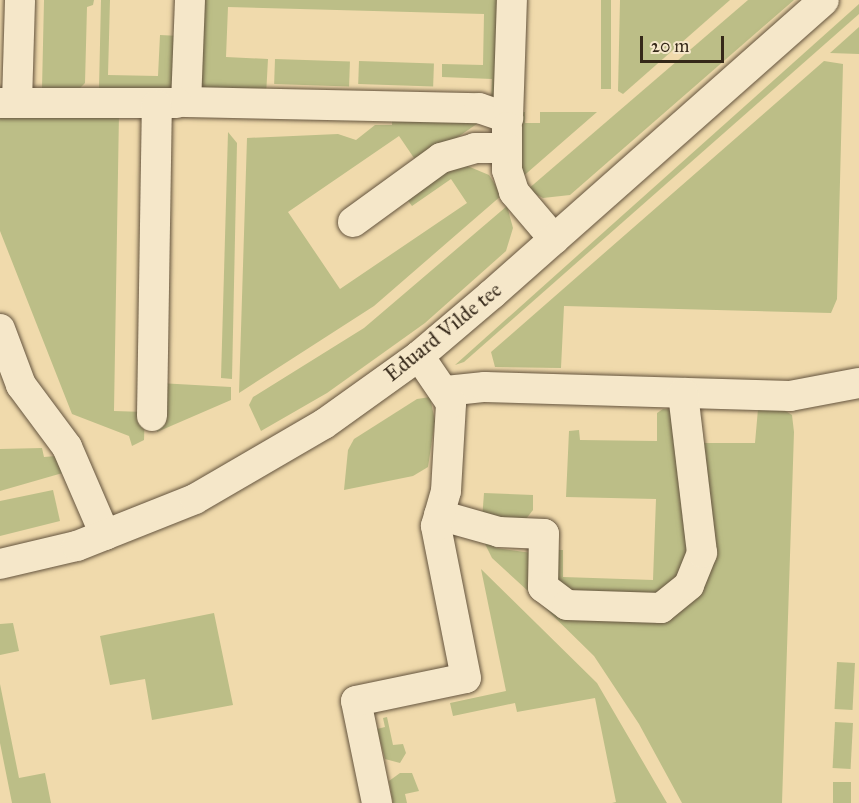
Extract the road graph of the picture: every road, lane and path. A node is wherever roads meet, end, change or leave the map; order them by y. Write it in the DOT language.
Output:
graph roads {
  1 [pos="20,0"];
  2 [pos="190,0"];
  3 [pos="512,0"];
  4 [pos="824,0"];
  5 [pos="8,102"];
  6 [pos="171,103"];
  7 [pos="507,118"];
  8 [pos="507,148"];
  9 [pos="353,222"];
  10 [pos="554,239"];
  11 [pos="0,329"];
  12 [pos="418,356"];
  13 [pos="859,383"];
  14 [pos="446,391"];
  15 [pos="683,393"];
  16 [pos="152,416"];
  17 [pos="439,515"];
  18 [pos="105,535"];
  19 [pos="0,564"];
  20 [pos="377,803"];
  1 -- 5 [label="street"];
  2 -- 6 [label="street"];
  3 -- 7 [label="street"];
  4 -- 10 [label="street, Eduard Vilde tee"];
  5 -- 6 [label="street"];
  6 -- 7 [label="street"];
  6 -- 16 [label="street"];
  7 -- 8 [label="street"];
  8 -- 9 [label="street"];
  8 -- 10 [label="street"];
  10 -- 12 [label="street, Eduard Vilde tee"];
  11 -- 18 [label="street"];
  12 -- 14 [label="street"];
  12 -- 18 [label="street, Eduard Vilde tee"];
  13 -- 15 [label="street"];
  14 -- 15 [label="street"];
  14 -- 17 [label="street"];
  15 -- 17 [label="street"];
  17 -- 20 [label="street"];
  18 -- 19 [label="street, Eduard Vilde tee"];
}
